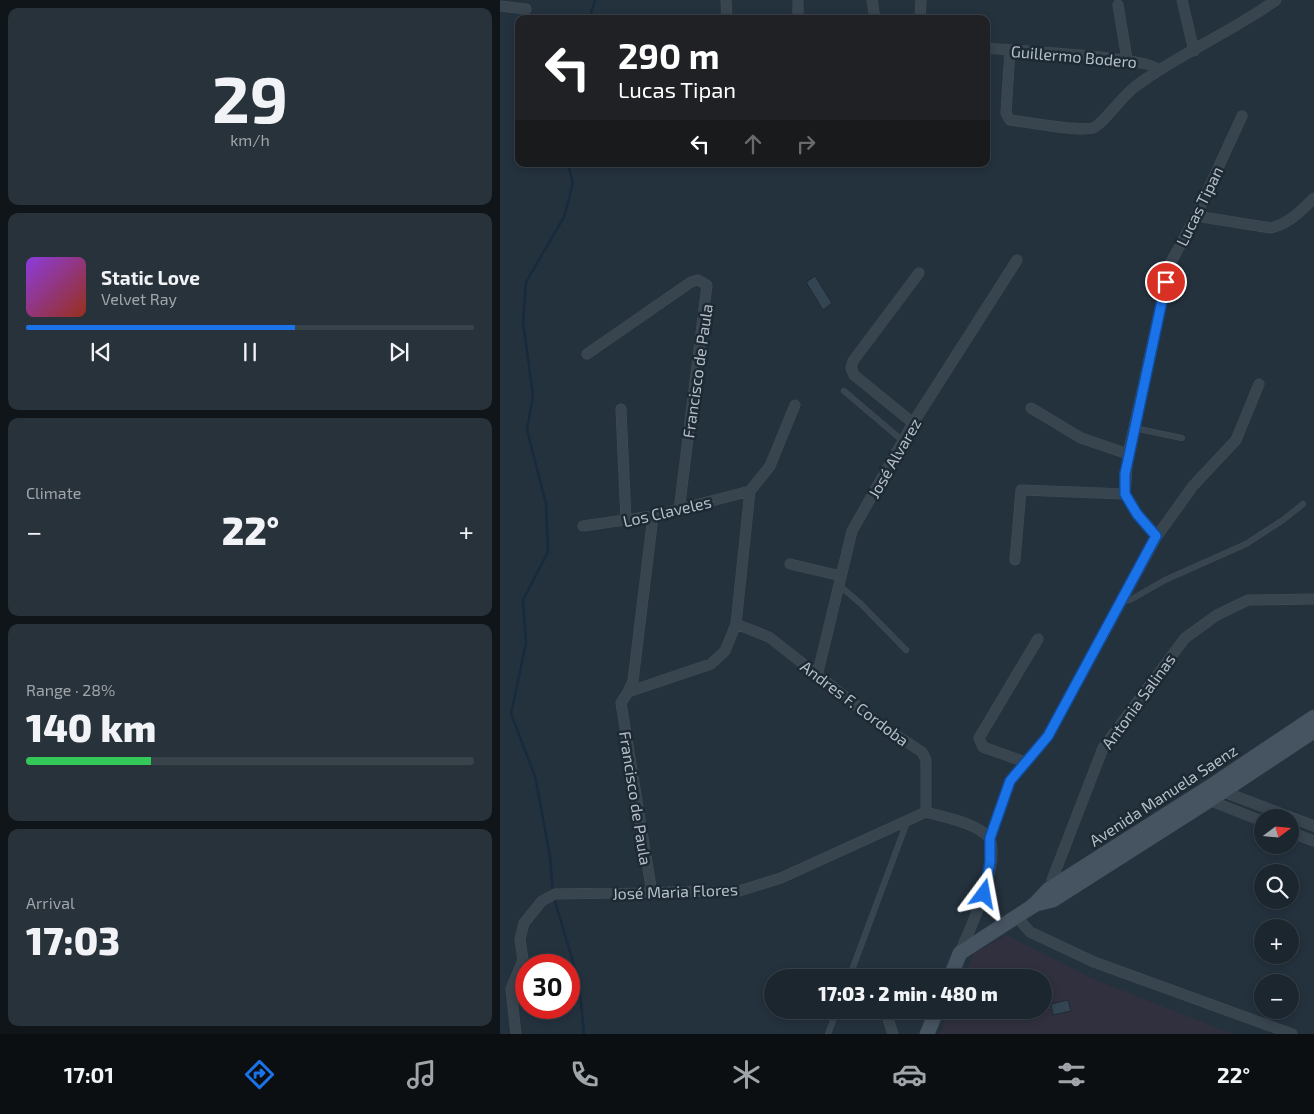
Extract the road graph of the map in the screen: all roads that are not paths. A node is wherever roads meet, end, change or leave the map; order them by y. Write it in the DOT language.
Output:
graph roads {
  1 [pos="726,0"];
  2 [pos="798,0"];
  3 [pos="872,0"];
  4 [pos="921,0"];
  5 [pos="1182,0"];
  6 [pos="1276,0"];
  7 [pos="1118,5"];
  8 [pos="500,6"];
  9 [pos="526,9"];
  10 [pos="727,15"];
  11 [pos="798,15"];
  12 [pos="874,15"];
  13 [pos="920,15"];
  14 [pos="990,48"];
  15 [pos="1010,50"];
  16 [pos="1194,51"];
  17 [pos="1127,60"];
  18 [pos="1160,70"];
  19 [pos="1242,116"];
  20 [pos="1314,198"];
  21 [pos="1196,216"];
  22 [pos="1017,260"];
  23 [pos="919,273"];
  24 [pos="587,354"];
  25 [pos="1259,384"];
  26 [pos="844,391"];
  27 [pos="795,405"];
  28 [pos="1031,408"];
  29 [pos="621,409"];
  30 [pos="914,423"];
  31 [pos="1134,428"];
  32 [pos="1182,438"];
  33 [pos="903,442"];
  34 [pos="1128,454"];
  35 [pos="750,491"];
  36 [pos="1125,494"];
  37 [pos="1304,504"];
  38 [pos="679,511"];
  39 [pos="653,516"];
  40 [pos="626,521"];
  41 [pos="583,526"];
  42 [pos="1156,536"];
  43 [pos="1015,560"];
  44 [pos="790,564"];
  45 [pos="840,580"];
  46 [pos="1314,599"];
  47 [pos="1120,602"];
  48 [pos="736,624"];
  49 [pos="1038,639"];
  50 [pos="906,650"];
  51 [pos="818,676"];
  52 [pos="628,692"];
  53 [pos="1314,717"];
  54 [pos="1314,731"];
  55 [pos="1025,762"];
  56 [pos="1217,789"];
  57 [pos="1196,794"];
  58 [pos="1210,800"];
  59 [pos="926,812"];
  60 [pos="1254,818"];
  61 [pos="908,819"];
  62 [pos="1314,826"];
  63 [pos="1299,835"];
  64 [pos="990,838"];
  65 [pos="1314,841"];
  66 [pos="652,893"];
  67 [pos="1053,893"];
  68 [pos="1017,917"];
  69 [pos="960,953"];
  70 [pos="853,969"];
  71 [pos="954,969"];
  72 [pos="500,989"];
  73 [pos="512,989"];
  74 [pos="834,1019"];
  75 [pos="888,1019"];
  76 [pos="933,1019"];
  77 [pos="516,1034"];
  78 [pos="828,1034"];
  79 [pos="893,1034"];
  80 [pos="927,1034"];
  81 [pos="1292,1034"];
  1 -- 10 [label="street"];
  2 -- 11 [label="street"];
  3 -- 12 [label="street"];
  4 -- 13 [label="street"];
  5 -- 16 [label="street"];
  6 -- 16 [label="street"];
  7 -- 17 [label="street"];
  8 -- 9 [label="street"];
  14 -- 15 [label="street, Guillermo Bodero"];
  15 -- 17 [label="street, Guillermo Bodero"];
  15 -- 18 [label="street"];
  16 -- 18 [label="street"];
  17 -- 18 [label="street, Guillermo Bodero"];
  19 -- 21 [label="street, Lucas Tipan"];
  20 -- 21 [label="street"];
  21 -- 31 [label="street, Lucas Tipan"];
  22 -- 30 [label="street, José Alvarez"];
  23 -- 30 [label="street"];
  24 -- 38 [label="street, Francisco de Paula"];
  25 -- 42 [label="street"];
  26 -- 33 [label="lane"];
  27 -- 35 [label="street"];
  28 -- 34 [label="street"];
  29 -- 40 [label="street"];
  30 -- 33 [label="street, José Alvarez"];
  31 -- 32 [label="lane"];
  31 -- 34 [label="street, Lucas Tipan"];
  33 -- 45 [label="street, José Alvarez"];
  34 -- 36 [label="street, Lucas Tipan"];
  35 -- 38 [label="street, Los Claveles"];
  35 -- 48 [label="street"];
  36 -- 42 [label="street"];
  36 -- 43 [label="street"];
  37 -- 47 [label="lane"];
  38 -- 39 [label="street, Los Claveles"];
  39 -- 40 [label="street, Los Claveles"];
  39 -- 52 [label="street"];
  40 -- 41 [label="street, Los Claveles"];
  42 -- 47 [label="street"];
  44 -- 45 [label="street"];
  45 -- 50 [label="lane"];
  45 -- 51 [label="street, José Alvarez"];
  46 -- 67 [label="street, Antonia Salinas"];
  47 -- 55 [label="street"];
  48 -- 51 [label="street, Andres F. Cordoba"];
  48 -- 52 [label="street"];
  49 -- 55 [label="street"];
  51 -- 59 [label="street, Andres F. Cordoba"];
  52 -- 66 [label="street, Francisco de Paula"];
  53 -- 56 [label="street, Avenida Manuela Saenz"];
  54 -- 56 [label="street, Avenida Manuela Saenz"];
  55 -- 64 [label="street"];
  56 -- 57 [label="street, Avenida Manuela Saenz"];
  56 -- 58 [label="street, Avenida Manuela Saenz"];
  56 -- 62 [label="street"];
  57 -- 58 [label="street"];
  57 -- 67 [label="street, Avenida Manuela Saenz"];
  58 -- 60 [label="street"];
  58 -- 67 [label="street, Avenida Manuela Saenz"];
  59 -- 61 [label="street, José Maria Flores"];
  59 -- 64 [label="street"];
  61 -- 66 [label="street, José Maria Flores"];
  61 -- 70 [label="lane"];
  63 -- 65 [label="street"];
  64 -- 69 [label="street"];
  66 -- 73 [label="street, José Maria Flores"];
  67 -- 68 [label="street, Avenida Manuela Saenz"];
  68 -- 69 [label="street, Avenida Manuela Saenz"];
  68 -- 81 [label="street"];
  69 -- 71 [label="street"];
  72 -- 73 [label="street"];
  73 -- 77 [label="street, José Maria Flores"];
  74 -- 78 [label="lane"];
  75 -- 79 [label="street"];
  76 -- 80 [label="street"];
}
